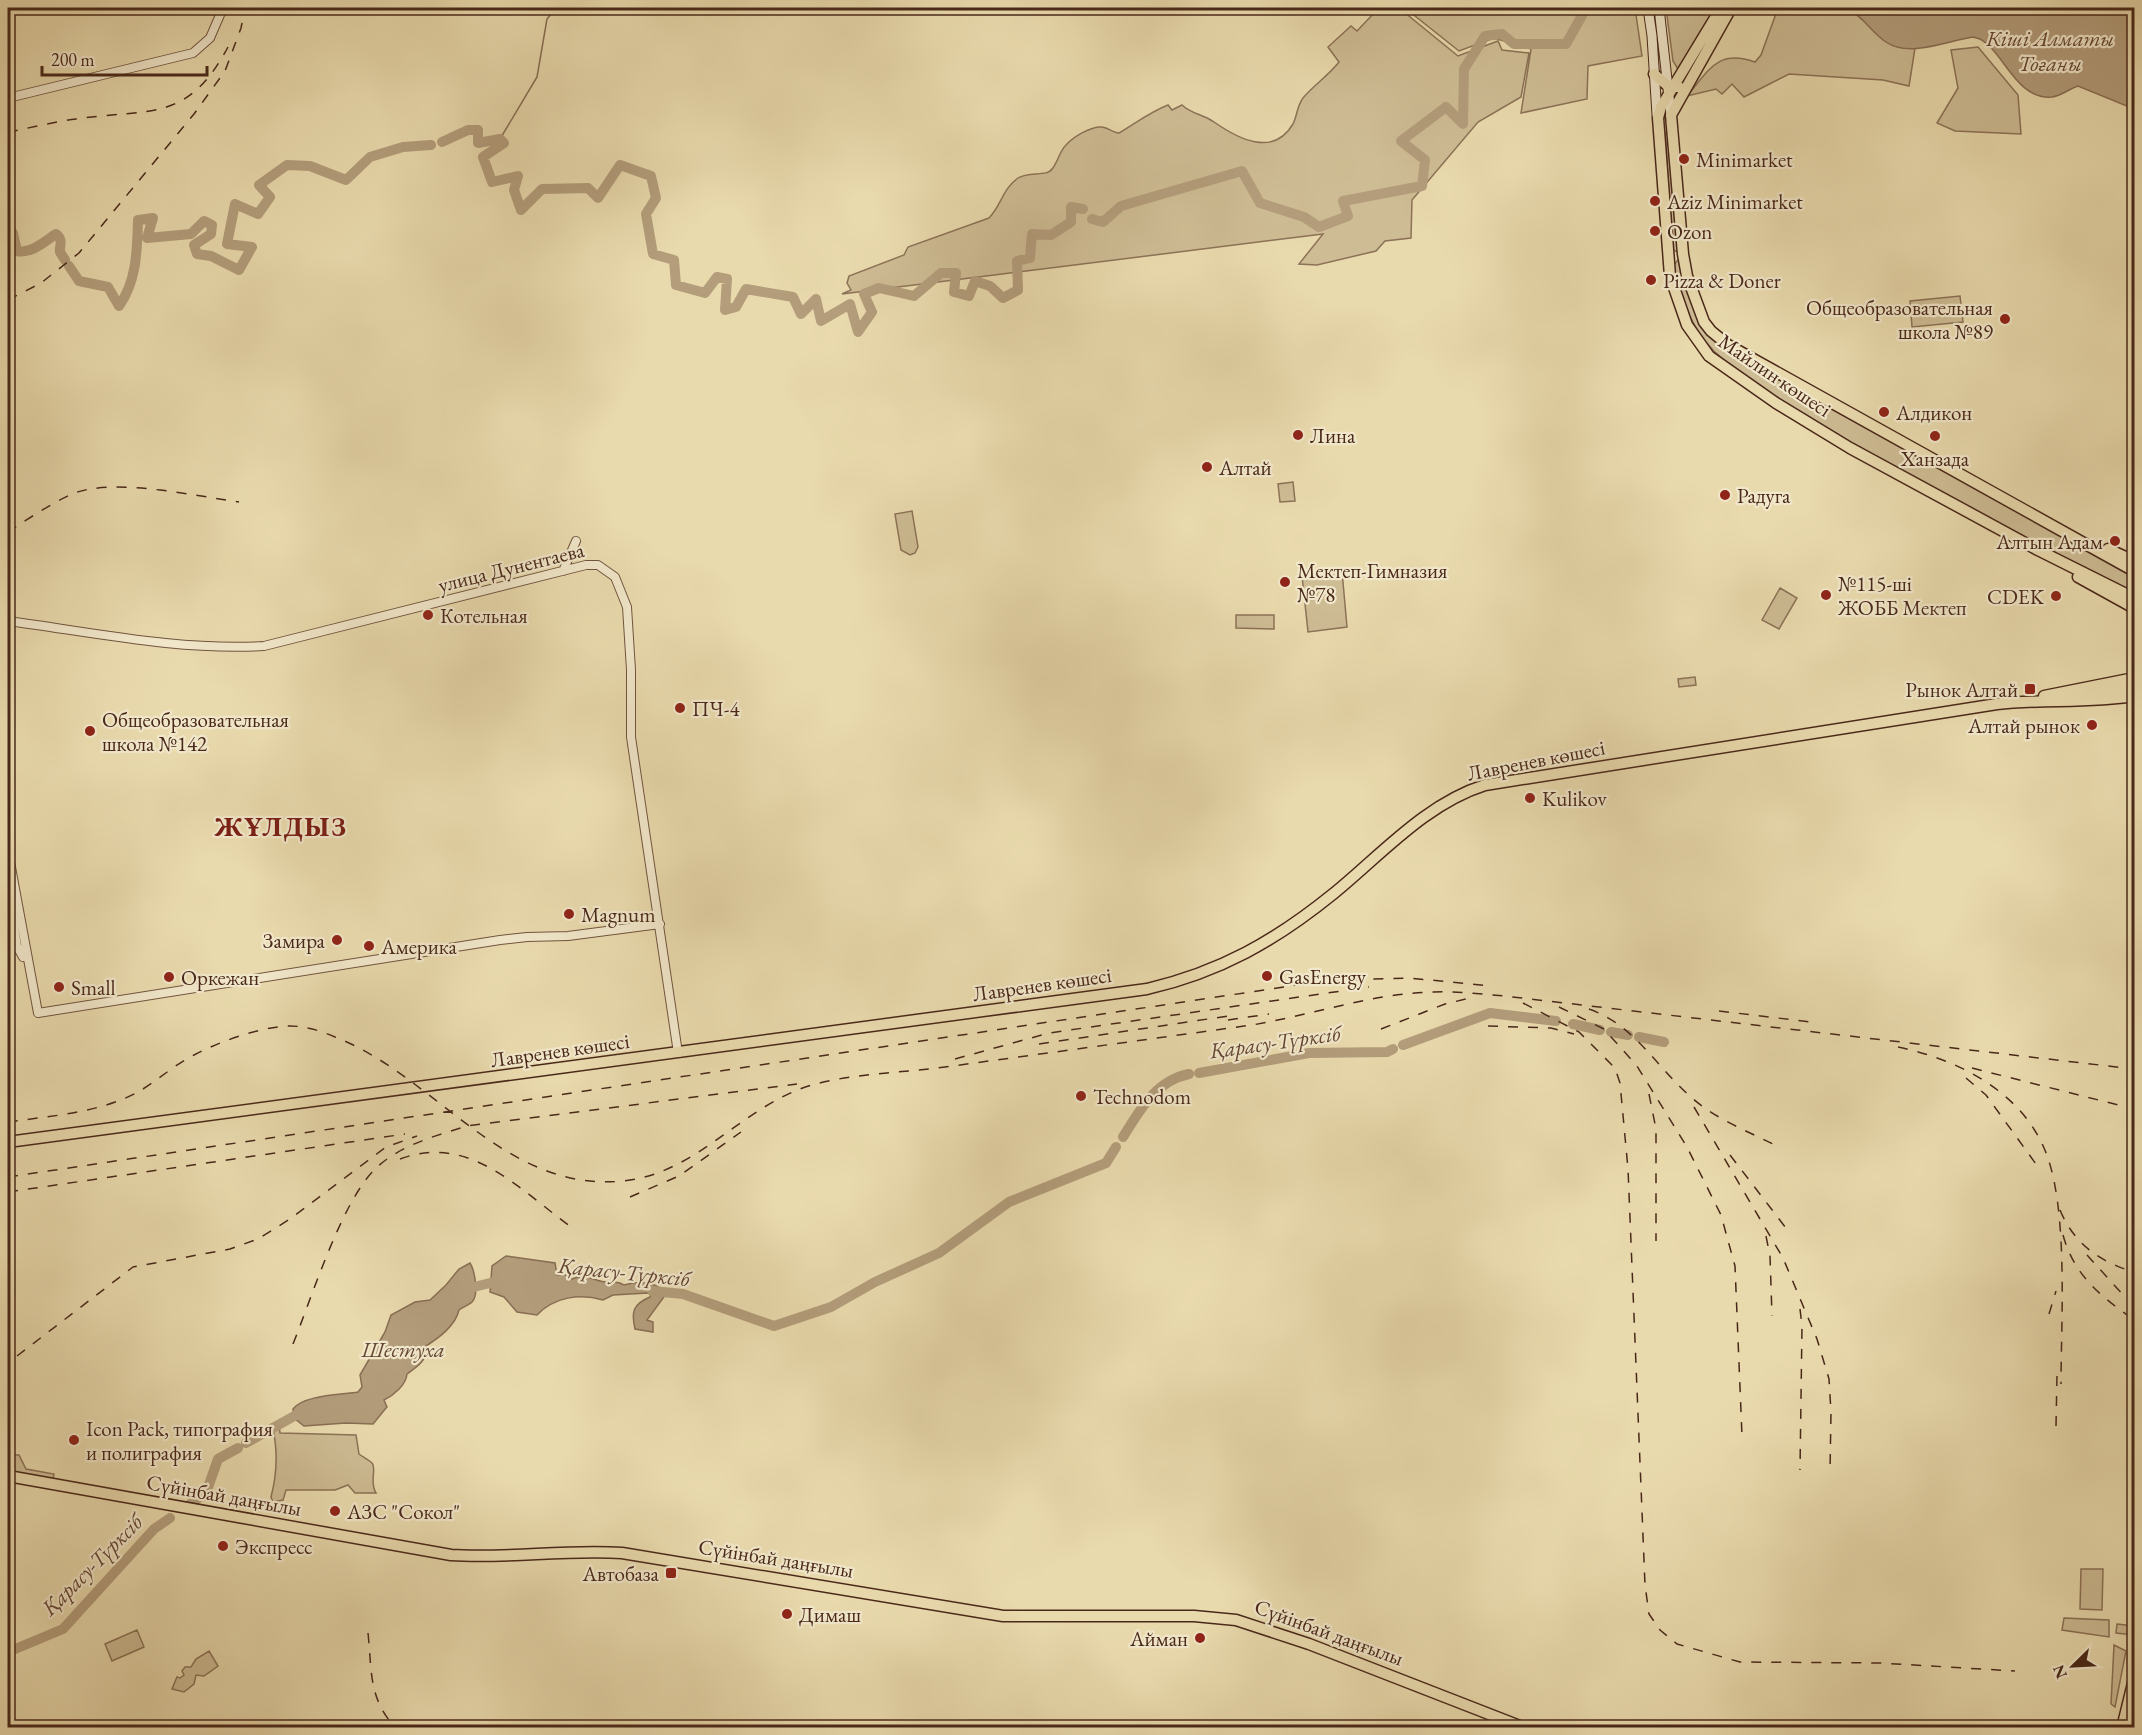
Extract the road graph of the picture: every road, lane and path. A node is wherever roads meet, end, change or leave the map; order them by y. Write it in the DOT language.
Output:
graph roads {
  1 [pos="223,8"];
  2 [pos="1648,8"];
  3 [pos="1659,8"];
  4 [pos="1721,8"];
  5 [pos="1731,8"];
  6 [pos="1654,74"];
  7 [pos="1687,86"];
  8 [pos="1670,90"];
  9 [pos="8,98"];
  10 [pos="1671,115"];
  11 [pos="1658,118"];
  12 [pos="1683,254"];
  13 [pos="1667,255"];
  14 [pos="2054,524"];
  15 [pos="576,541"];
  16 [pos="2038,550"];
  17 [pos="2134,561"];
  18 [pos="562,571"];
  19 [pos="2134,571"];
  20 [pos="2134,598"];
  21 [pos="2134,608"];
  22 [pos="8,621"];
  23 [pos="2134,678"];
  24 [pos="2134,686"];
  25 [pos="2134,696"];
  26 [pos="2044,700"];
  27 [pos="2021,701"];
  28 [pos="8,851"];
  29 [pos="8,891"];
  30 [pos="660,924"];
  31 [pos="28,968"];
  32 [pos="678,1053"];
  33 [pos="8,1142"];
  34 [pos="8,1476"];
  35 [pos="2134,1679"];
  36 [pos="1524,1728"];
  37 [pos="2122,1728"];
  1 -- 9 [label="street"];
  2 -- 6 [label="main road, Майлин көшесі"];
  3 -- 8 [label="main road, Майлин көшесі"];
  4 -- 8 [label="main road"];
  5 -- 7 [label="main road"];
  6 -- 8 [label="main road"];
  6 -- 11 [label="main road, Майлин көшесі"];
  7 -- 8 [label="main road"];
  7 -- 10 [label="main road"];
  8 -- 10 [label="main road, Майлин көшесі"];
  8 -- 11 [label="main road"];
  10 -- 12 [label="main road, Майлин көшесі"];
  11 -- 13 [label="main road, Майлин көшесі"];
  12 -- 13 [label="main road"];
  12 -- 14 [label="main road, Майлин көшесі"];
  13 -- 16 [label="main road, Майлин көшесі"];
  14 -- 17 [label="main road"];
  14 -- 19 [label="main road, Майлин көшесі"];
  15 -- 18 [label="street"];
  16 -- 20 [label="main road, Майлин көшесі"];
  16 -- 21 [label="main road"];
  18 -- 22 [label="street, улица Дунентаева"];
  18 -- 30 [label="street, улица Дунентаева"];
  23 -- 27 [label="main road, Лавренев көшесі"];
  24 -- 26 [label="main road"];
  25 -- 26 [label="main road, Лавренев көшесі"];
  26 -- 27 [label="main road, Лавренев көшесі"];
  27 -- 32 [label="main road, Лавренев көшесі"];
  28 -- 31 [label="street"];
  29 -- 31 [label="street"];
  30 -- 31 [label="street"];
  30 -- 32 [label="street, улица Дунентаева"];
  32 -- 33 [label="main road, Лавренев көшесі"];
  34 -- 36 [label="main road, Сүйінбай даңғылы"];
  35 -- 37 [label="main road"];
}
